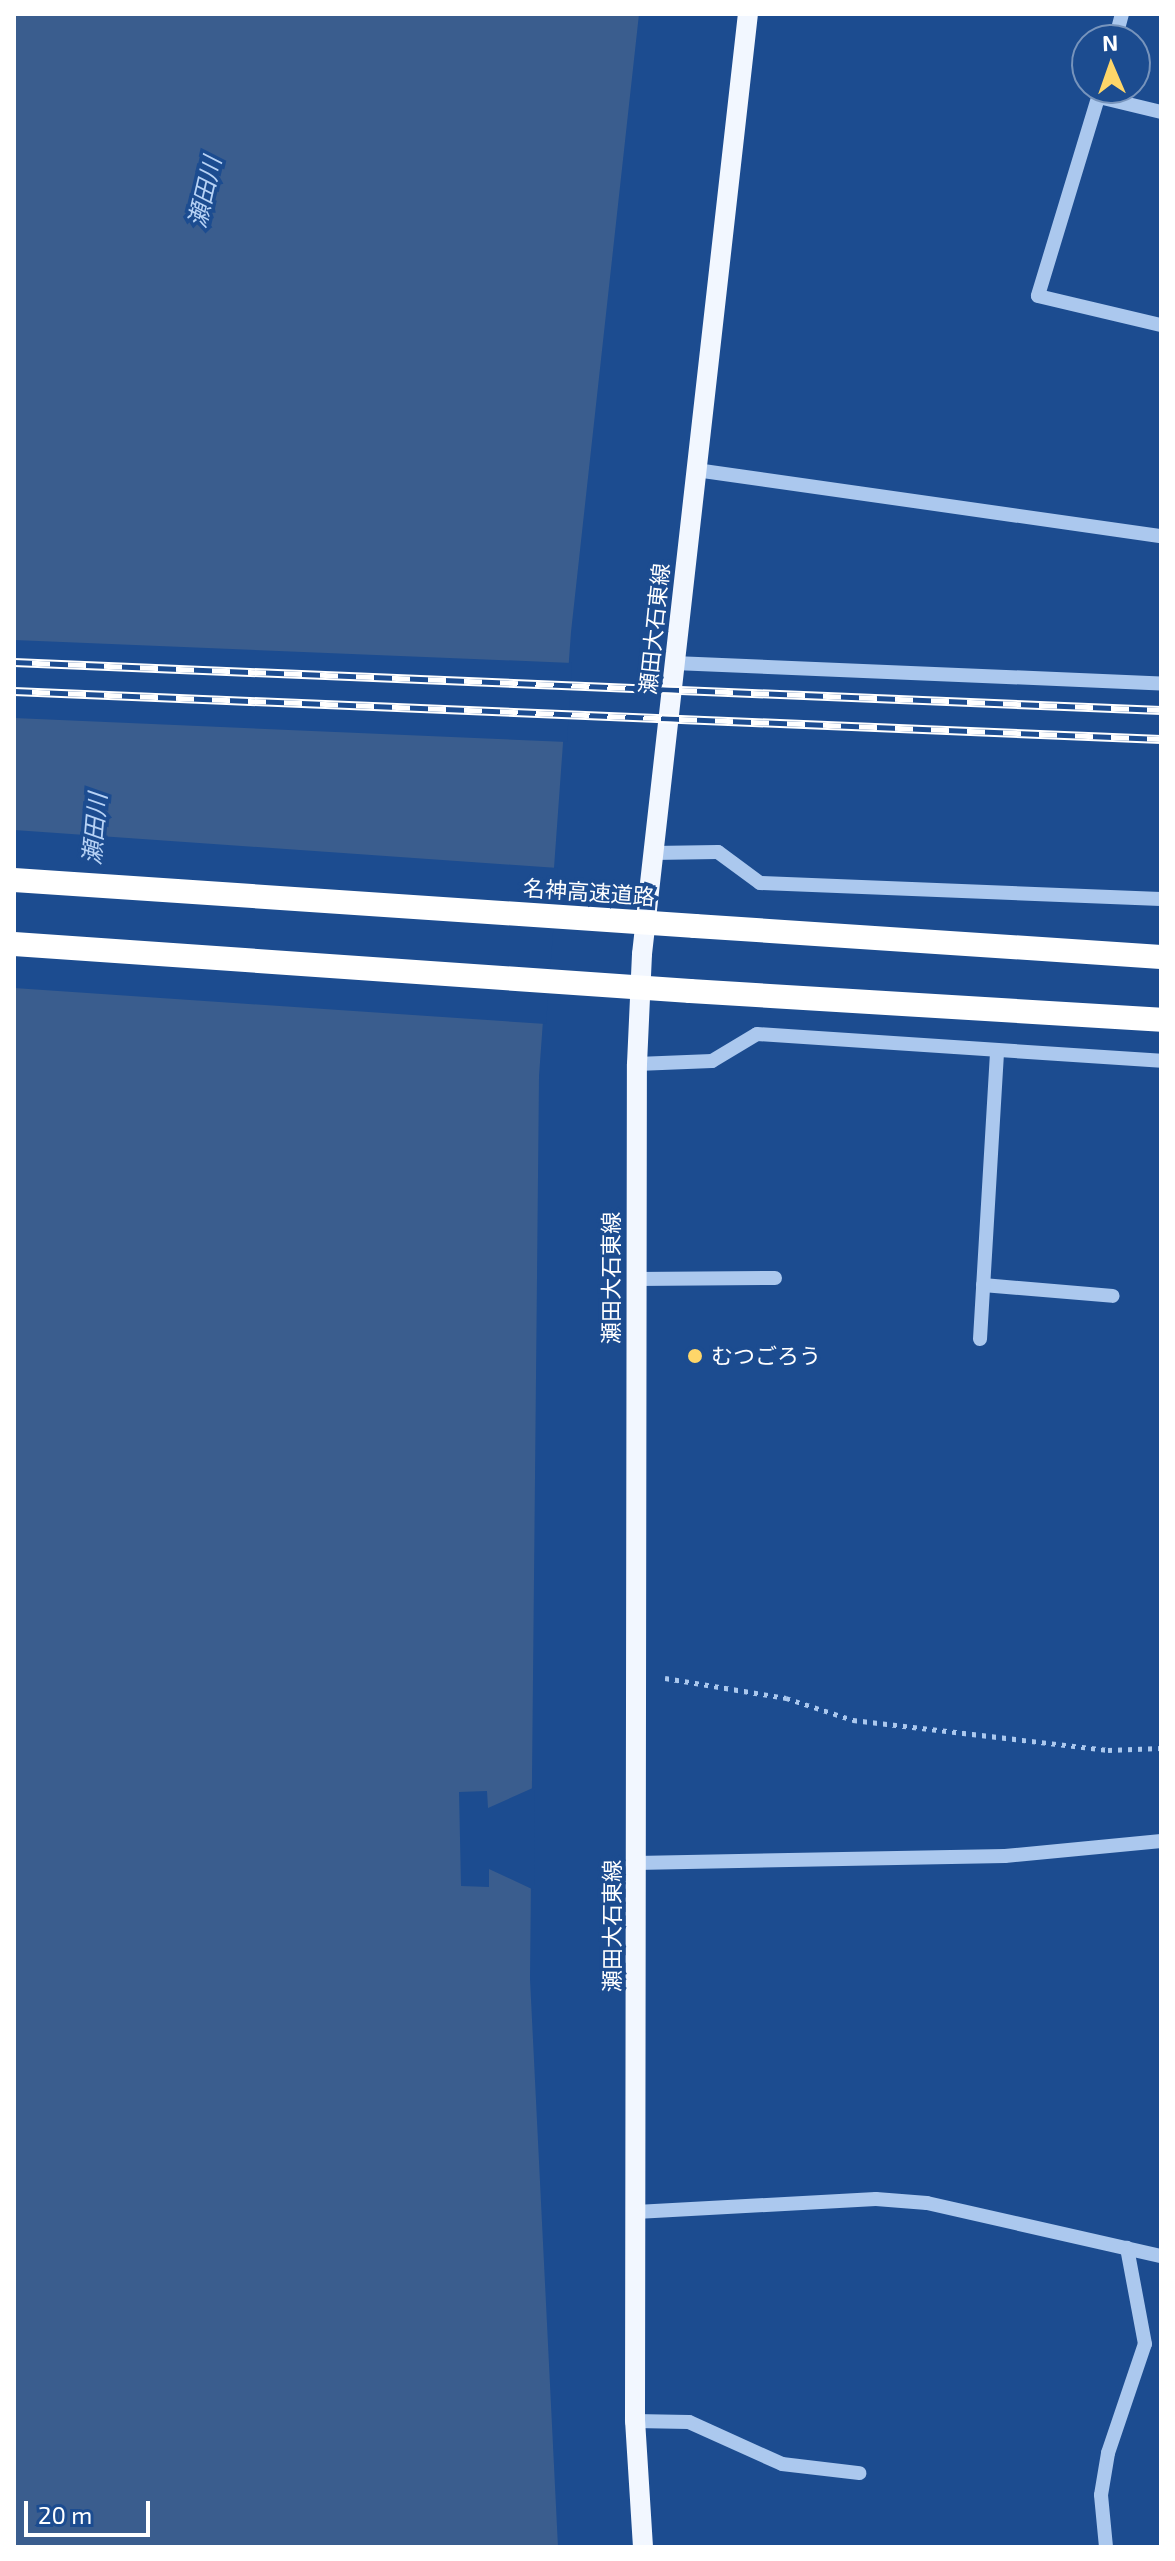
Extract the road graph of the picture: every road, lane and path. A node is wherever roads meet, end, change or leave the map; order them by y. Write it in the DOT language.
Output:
graph roads {
  1 [pos="748,14"];
  2 [pos="1097,104"];
  3 [pos="1135,104"];
  4 [pos="1161,112"];
  5 [pos="1161,325"];
  6 [pos="696,470"];
  7 [pos="1161,536"];
  8 [pos="674,663"];
  9 [pos="1161,683"];
  10 [pos="653,853"];
  11 [pos="14,880"];
  12 [pos="1161,899"];
  13 [pos="910,941"];
  14 [pos="14,944"];
  15 [pos="1161,944"];
  16 [pos="1161,957"];
  17 [pos="1161,1020"];
  18 [pos="997,1050"];
  19 [pos="1161,1061"];
  20 [pos="637,1064"];
  21 [pos="775,1278"];
  22 [pos="635,1279"];
  23 [pos="983,1285"];
  24 [pos="1113,1296"];
  25 [pos="980,1339"];
  26 [pos="635,1679"];
  27 [pos="1161,1748"];
  28 [pos="1161,1841"];
  29 [pos="636,1863"];
  30 [pos="636,2212"];
  31 [pos="1127,2248"];
  32 [pos="1161,2256"];
  33 [pos="635,2421"];
  34 [pos="859,2473"];
  35 [pos="643,2547"];
  36 [pos="1106,2547"];
  1 -- 6 [label="main road, 瀬田大石東線"];
  2 -- 5 [label="street"];
  3 -- 4 [label="street"];
  6 -- 7 [label="street"];
  6 -- 8 [label="main road, 瀬田大石東線"];
  8 -- 9 [label="street"];
  8 -- 10 [label="main road, 瀬田大石東線"];
  10 -- 12 [label="street"];
  10 -- 20 [label="main road, 瀬田大石東線"];
  11 -- 13 [label="highway, 名神高速道路, bridge"];
  13 -- 15 [label="highway"];
  13 -- 16 [label="highway, 名神高速道路"];
  14 -- 17 [label="highway, bridge"];
  18 -- 19 [label="street"];
  18 -- 20 [label="street"];
  18 -- 23 [label="street"];
  20 -- 22 [label="main road, 瀬田大石東線"];
  21 -- 22 [label="street"];
  22 -- 26 [label="main road, 瀬田大石東線"];
  23 -- 24 [label="street"];
  23 -- 25 [label="street"];
  26 -- 27 [label="path"];
  26 -- 29 [label="main road, 瀬田大石東線"];
  28 -- 29 [label="street"];
  29 -- 30 [label="main road, 瀬田大石東線"];
  30 -- 31 [label="street"];
  30 -- 33 [label="main road, 瀬田大石東線"];
  31 -- 32 [label="street"];
  31 -- 36 [label="street"];
  33 -- 34 [label="street"];
  33 -- 35 [label="main road, 瀬田大石東線"];
}
